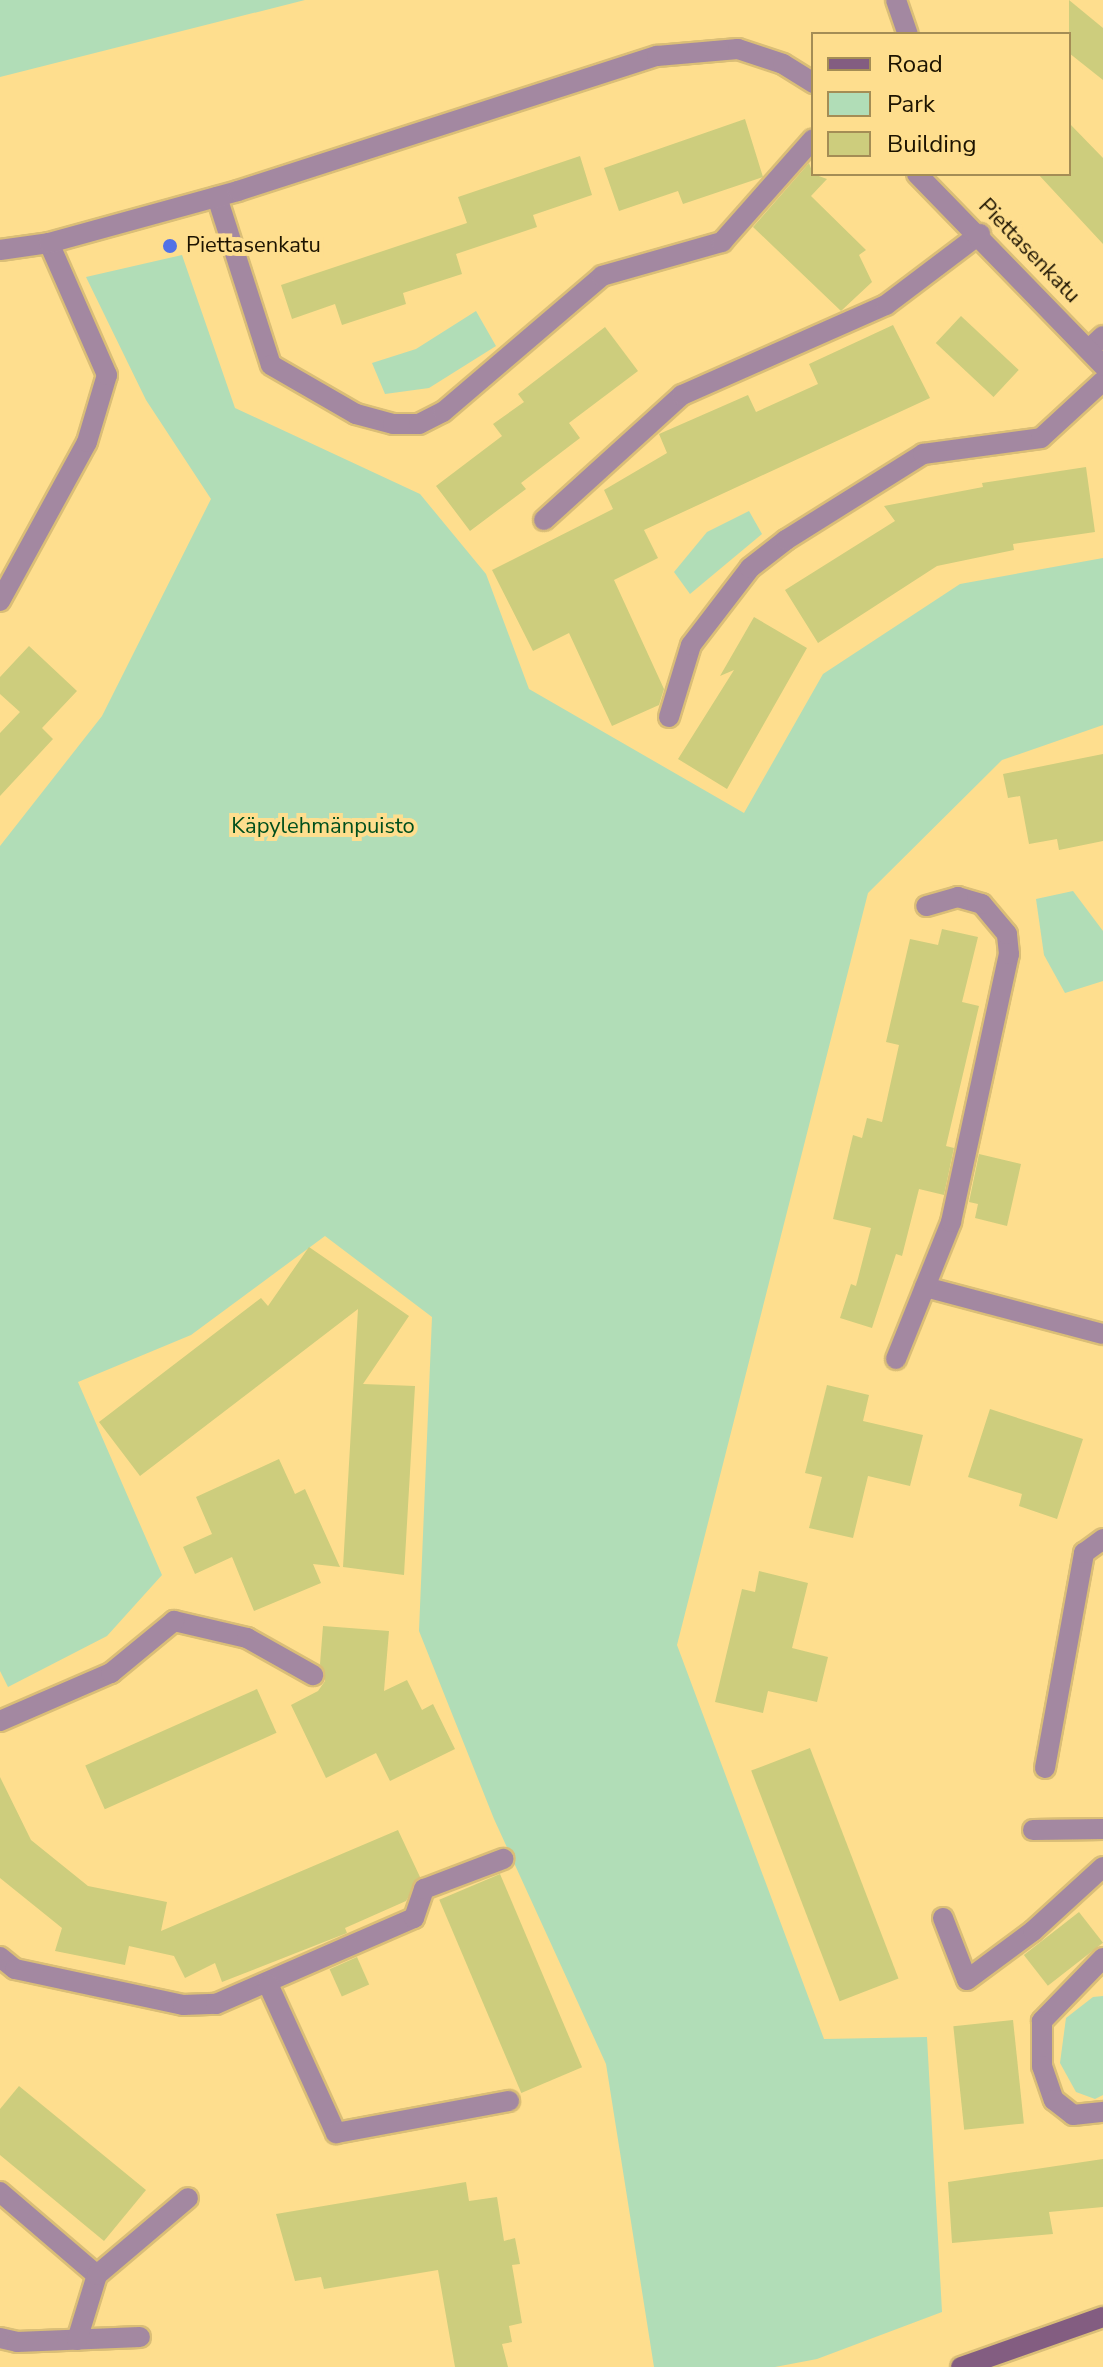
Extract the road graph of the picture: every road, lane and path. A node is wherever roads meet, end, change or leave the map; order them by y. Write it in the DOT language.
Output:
graph roads {
  1 [pos="896,0"];
  2 [pos="907,32"];
  3 [pos="811,82"];
  4 [pos="811,141"];
  5 [pos="919,176"];
  6 [pos="217,197"];
  7 [pos="980,234"];
  8 [pos="49,243"];
  9 [pos="0,250"];
  10 [pos="1096,343"];
  11 [pos="1103,365"];
  12 [pos="1103,381"];
  13 [pos="544,520"];
  14 [pos="0,601"];
  15 [pos="669,717"];
  16 [pos="926,906"];
  17 [pos="925,1287"];
  18 [pos="1103,1334"];
  19 [pos="896,1359"];
  20 [pos="1103,1539"];
  21 [pos="313,1675"];
  22 [pos="0,1721"];
  23 [pos="1045,1768"];
  24 [pos="1103,1829"];
  25 [pos="1033,1830"];
  26 [pos="503,1859"];
  27 [pos="1102,1872"];
  28 [pos="943,1918"];
  29 [pos="0,1957"];
  30 [pos="1103,1958"];
  31 [pos="268,1984"];
  32 [pos="509,2101"];
  33 [pos="1103,2112"];
  34 [pos="0,2192"];
  35 [pos="188,2198"];
  36 [pos="97,2275"];
  37 [pos="1103,2317"];
  38 [pos="140,2337"];
  39 [pos="0,2338"];
  40 [pos="77,2340"];
  41 [pos="961,2367"];
  1 -- 2 [label="street"];
  3 -- 6 [label="street"];
  4 -- 6 [label="street"];
  5 -- 7 [label="street, Piettasenkatu"];
  6 -- 8 [label="street"];
  7 -- 10 [label="street, Piettasenkatu"];
  7 -- 13 [label="street"];
  8 -- 9 [label="street"];
  8 -- 14 [label="street"];
  10 -- 11 [label="street, Piettasenkatu"];
  12 -- 15 [label="street"];
  16 -- 17 [label="street"];
  17 -- 18 [label="street"];
  17 -- 19 [label="street"];
  20 -- 23 [label="street"];
  21 -- 22 [label="street"];
  24 -- 25 [label="street"];
  26 -- 31 [label="street"];
  27 -- 28 [label="street"];
  29 -- 31 [label="street"];
  30 -- 33 [label="street"];
  31 -- 32 [label="street"];
  34 -- 36 [label="street"];
  35 -- 36 [label="street"];
  36 -- 40 [label="street"];
  37 -- 41 [label="main road"];
  38 -- 40 [label="street"];
  39 -- 40 [label="street"];
}
